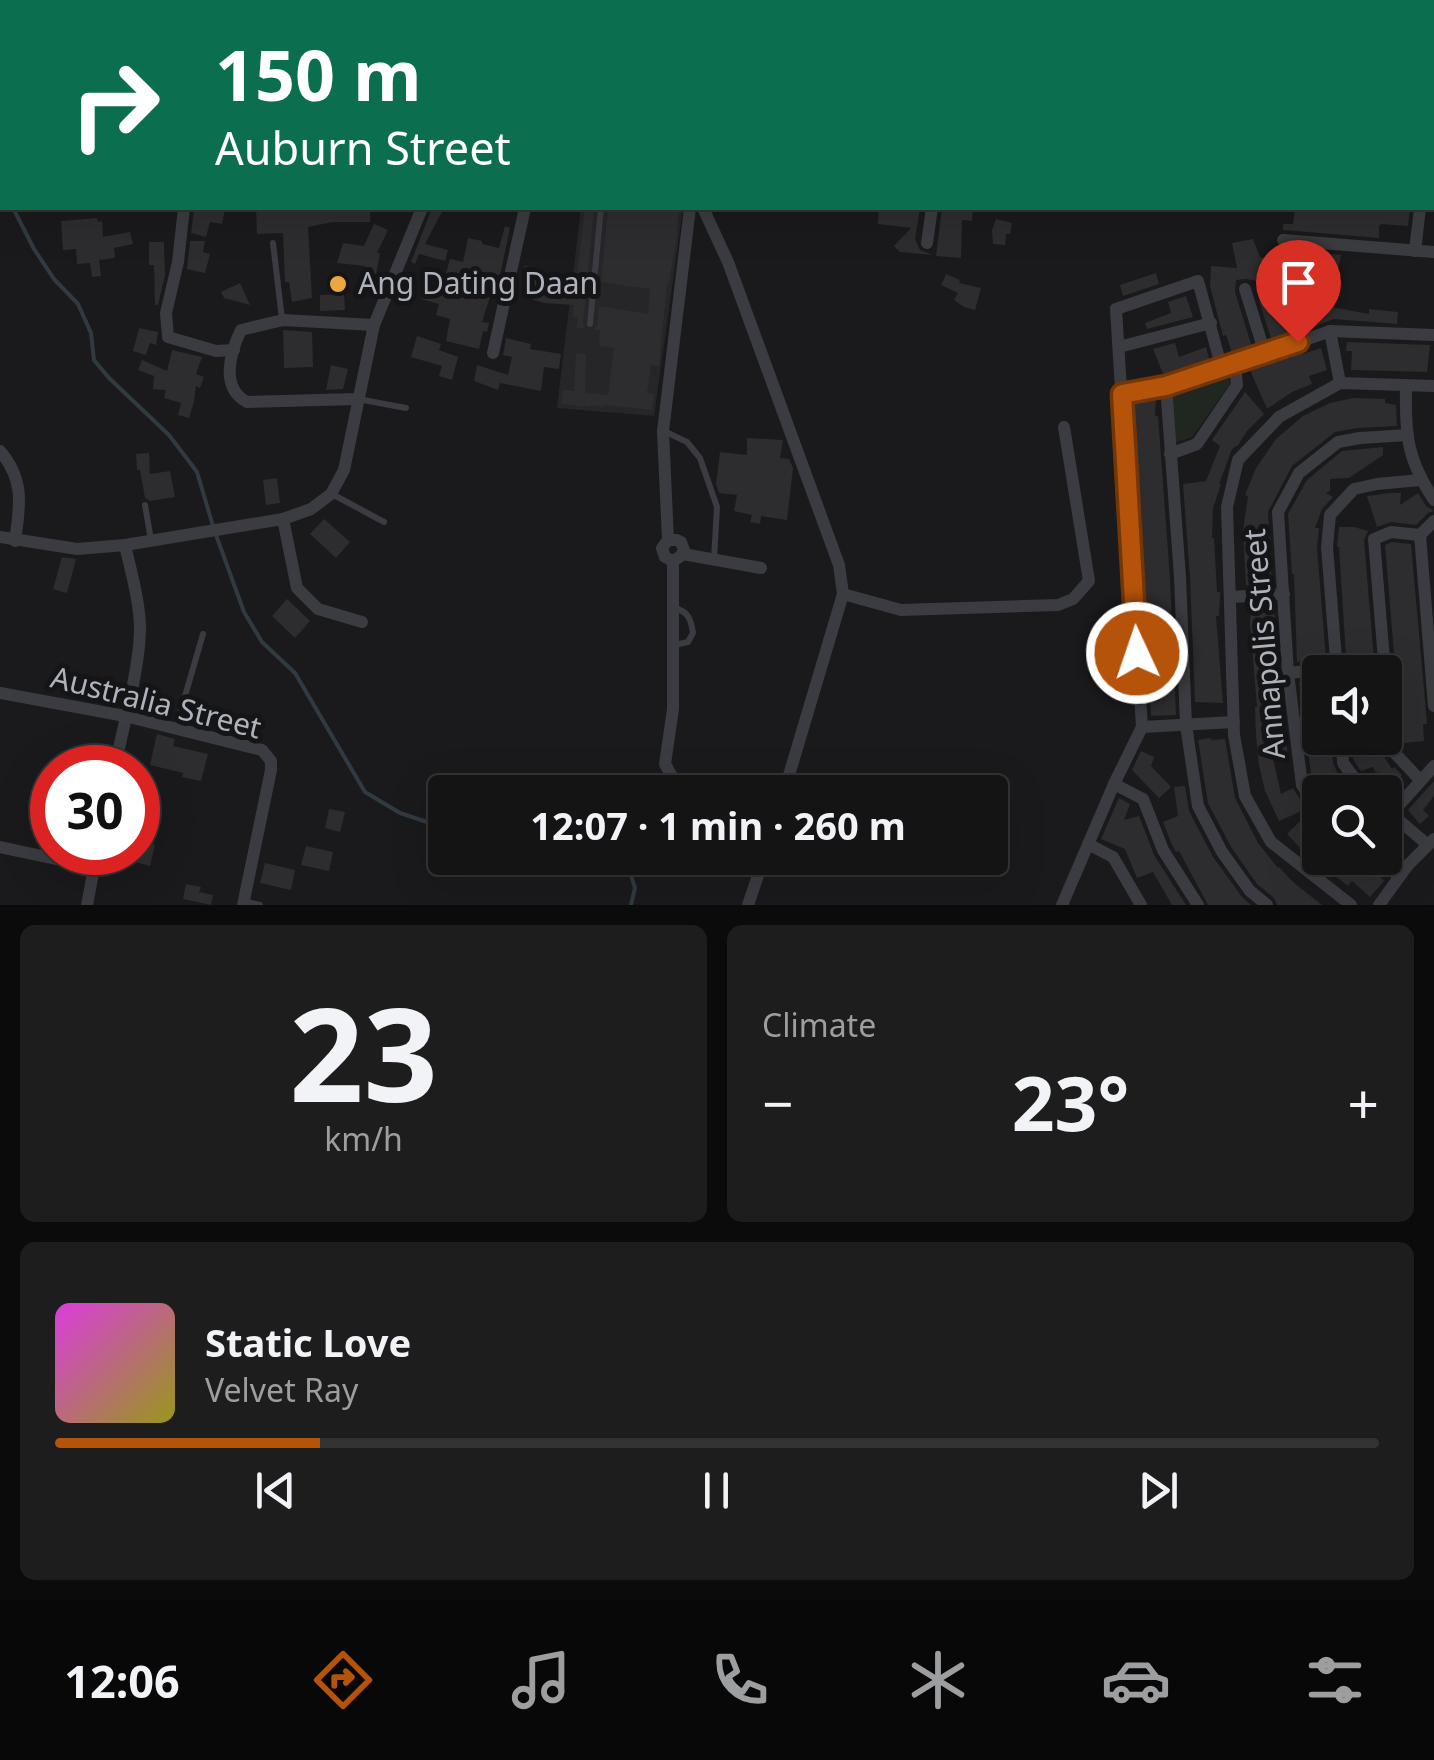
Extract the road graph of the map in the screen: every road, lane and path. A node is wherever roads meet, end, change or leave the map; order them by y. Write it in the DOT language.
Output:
graph roads {
  1 [pos="184,210"];
  2 [pos="421,210"];
  3 [pos="525,210"];
  4 [pos="601,210"];
  5 [pos="690,210"];
  6 [pos="705,210"];
  7 [pos="932,210"];
  8 [pos="1420,210"];
  9 [pos="1283,240"];
  10 [pos="273,243"];
  11 [pos="927,243"];
  12 [pos="1416,251"];
  13 [pos="1434,252"];
  14 [pos="1245,290"];
  15 [pos="283,320"];
  16 [pos="1210,323"];
  17 [pos="590,324"];
  18 [pos="374,326"];
  19 [pos="1330,331"];
  20 [pos="1434,335"];
  21 [pos="1118,347"];
  22 [pos="234,350"];
  23 [pos="493,353"];
  24 [pos="1265,354"];
  25 [pos="1228,367"];
  26 [pos="1340,383"];
  27 [pos="1166,386"];
  28 [pos="1434,386"];
  29 [pos="1406,387"];
  30 [pos="1122,394"];
  31 [pos="357,399"];
  32 [pos="406,408"];
  33 [pos="1064,427"];
  34 [pos="663,431"];
  35 [pos="1408,434"];
  36 [pos="0,452"];
  37 [pos="1170,454"];
  38 [pos="1420,480"];
  39 [pos="331,494"];
  40 [pos="1434,500"];
  41 [pos="144,504"];
  42 [pos="283,519"];
  43 [pos="1434,521"];
  44 [pos="384,522"];
  45 [pos="1420,535"];
  46 [pos="7,539"];
  47 [pos="151,541"];
  48 [pos="125,545"];
  49 [pos="678,557"];
  50 [pos="714,559"];
  51 [pos="761,568"];
  52 [pos="844,594"];
  53 [pos="1284,594"];
  54 [pos="1230,597"];
  55 [pos="674,608"];
  56 [pos="362,622"];
  57 [pos="203,634"];
  58 [pos="672,646"];
  59 [pos="1335,655"];
  60 [pos="1384,655"];
  61 [pos="1302,672"];
  62 [pos="1288,673"];
  63 [pos="0,693"];
  64 [pos="1434,706"];
  65 [pos="125,716"];
  66 [pos="1234,722"];
  67 [pos="1186,725"];
  68 [pos="1142,727"];
  69 [pos="176,728"];
  70 [pos="119,745"];
  71 [pos="1397,755"];
  72 [pos="1434,766"];
  73 [pos="671,775"];
  74 [pos="789,775"];
  75 [pos="1420,780"];
  76 [pos="1114,784"];
  77 [pos="1302,785"];
  78 [pos="1402,797"];
  79 [pos="1402,821"];
  80 [pos="1431,842"];
  81 [pos="1088,844"];
  82 [pos="0,847"];
  83 [pos="30,851"];
  84 [pos="93,875"];
  85 [pos="758,875"];
  86 [pos="1399,876"];
  87 [pos="244,903"];
  88 [pos="86,905"];
  89 [pos="260,905"];
  90 [pos="748,905"];
  91 [pos="1062,905"];
  92 [pos="1141,905"];
  93 [pos="1198,905"];
  94 [pos="1267,905"];
  95 [pos="1352,905"];
  96 [pos="1380,905"];
  1 -- 22 [label="street"];
  2 -- 18 [label="street"];
  3 -- 23 [label="street"];
  4 -- 17 [label="lane"];
  5 -- 34 [label="street"];
  6 -- 52 [label="street"];
  7 -- 11 [label="street"];
  8 -- 12 [label="street"];
  9 -- 12 [label="street"];
  10 -- 15 [label="lane"];
  12 -- 13 [label="street"];
  14 -- 24 [label="street"];
  15 -- 18 [label="street"];
  15 -- 22 [label="street"];
  16 -- 21 [label="street"];
  16 -- 21 [label="street"];
  16 -- 25 [label="street"];
  18 -- 31 [label="street"];
  19 -- 20 [label="street"];
  19 -- 24 [label="street"];
  19 -- 26 [label="street"];
  21 -- 30 [label="street"];
  22 -- 31 [label="street"];
  24 -- 25 [label="street"];
  25 -- 27 [label="street"];
  25 -- 37 [label="street"];
  26 -- 29 [label="street"];
  26 -- 54 [label="street"];
  27 -- 30 [label="street"];
  27 -- 37 [label="street"];
  28 -- 29 [label="street"];
  29 -- 35 [label="street"];
  30 -- 68 [label="street"];
  31 -- 32 [label="lane"];
  31 -- 39 [label="street"];
  33 -- 52 [label="street"];
  34 -- 49 [label="street"];
  34 -- 50 [label="lane"];
  35 -- 38 [label="street"];
  35 -- 53 [label="street, Annapolis Street"];
  36 -- 46 [label="street"];
  37 -- 67 [label="street"];
  38 -- 40 [label="street"];
  38 -- 59 [label="street"];
  39 -- 42 [label="street"];
  39 -- 44 [label="lane"];
  41 -- 47 [label="lane"];
  42 -- 47 [label="street"];
  42 -- 56 [label="street"];
  43 -- 45 [label="street"];
  45 -- 60 [label="street"];
  45 -- 64 [label="street"];
  46 -- 48 [label="street"];
  47 -- 48 [label="street"];
  48 -- 65 [label="street"];
  49 -- 50 [label="street"];
  49 -- 55 [label="street"];
  50 -- 51 [label="street"];
  52 -- 74 [label="street"];
  53 -- 54 [label="street"];
  53 -- 62 [label="street, Annapolis Street"];
  54 -- 66 [label="street"];
  55 -- 58 [label="street"];
  55 -- 58 [label="lane"];
  57 -- 69 [label="lane"];
  58 -- 73 [label="street"];
  61 -- 62 [label="street"];
  62 -- 77 [label="street, Annapolis Street"];
  63 -- 65 [label="street, Australia Street"];
  65 -- 69 [label="street, Australia Street"];
  65 -- 70 [label="street"];
  66 -- 67 [label="street"];
  66 -- 95 [label="street"];
  67 -- 68 [label="street"];
  67 -- 94 [label="street"];
  68 -- 76 [label="street"];
  69 -- 87 [label="street, Australia Street"];
  71 -- 75 [label="street"];
  72 -- 75 [label="street"];
  75 -- 78 [label="street"];
  76 -- 81 [label="street"];
  76 -- 93 [label="street"];
  79 -- 80 [label="street"];
  80 -- 86 [label="street"];
  81 -- 91 [label="street"];
  81 -- 92 [label="street"];
  82 -- 83 [label="street"];
  84 -- 88 [label="street"];
  85 -- 90 [label="street"];
  86 -- 96 [label="street"];
  87 -- 89 [label="lane"];
}
